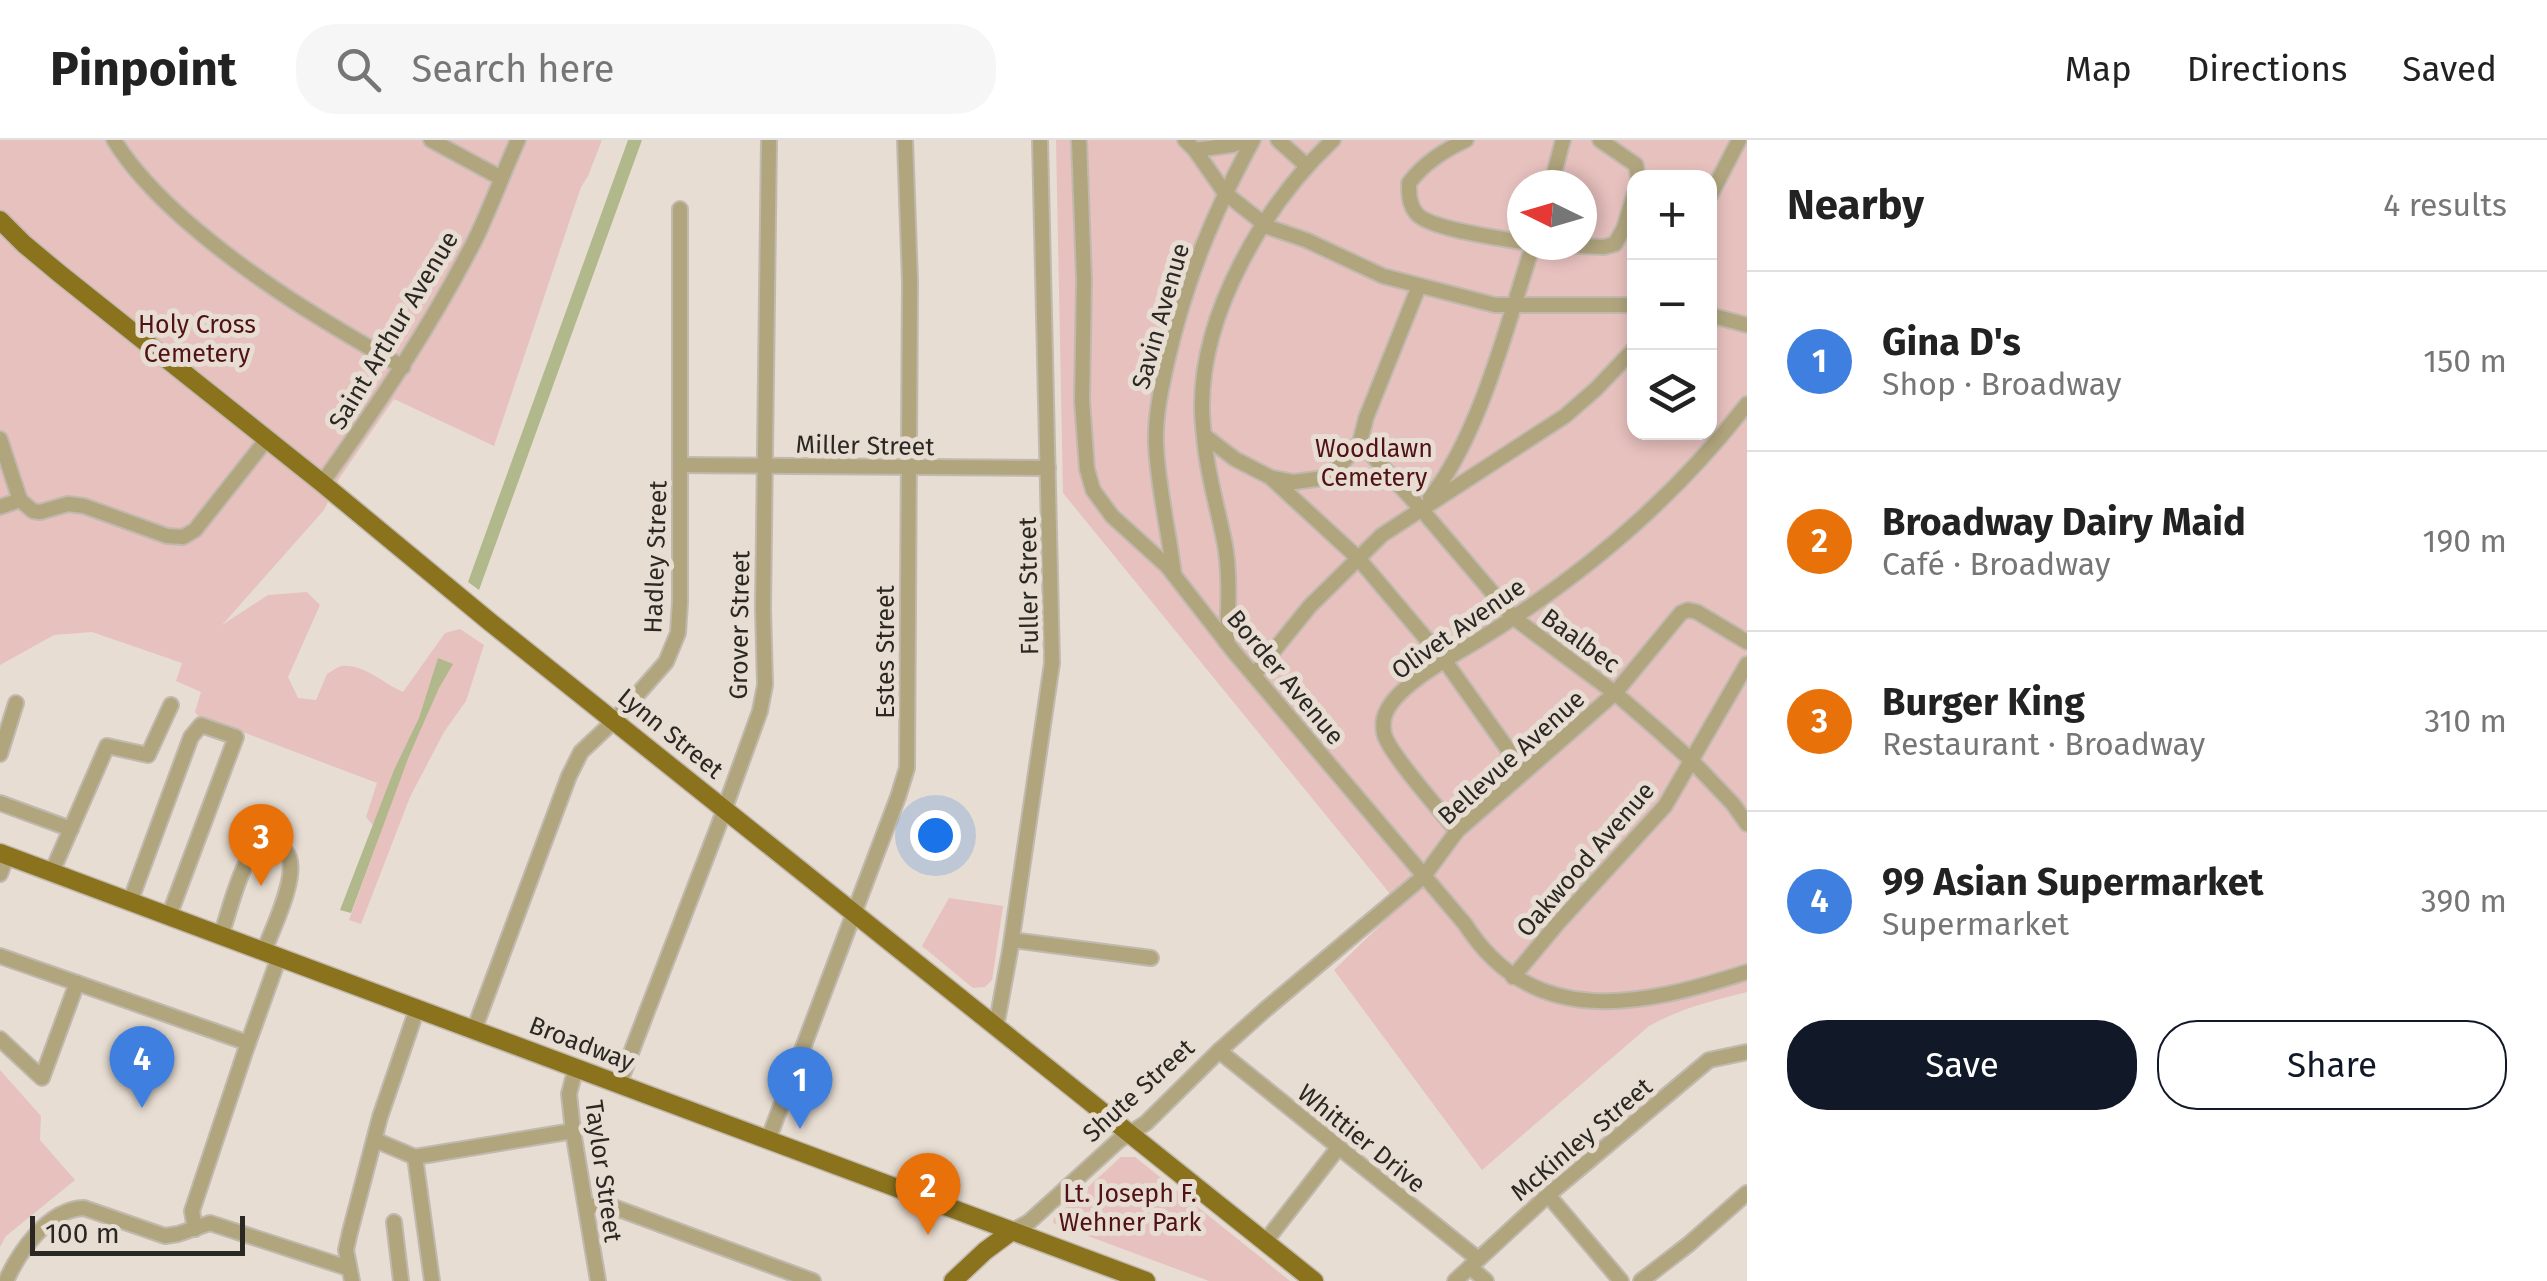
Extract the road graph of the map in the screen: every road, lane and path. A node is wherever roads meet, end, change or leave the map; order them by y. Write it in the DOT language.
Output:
graph roads {
  1 [pos="114,140"];
  2 [pos="431,140"];
  3 [pos="518,140"];
  4 [pos="769,140"];
  5 [pos="906,140"];
  6 [pos="1040,140"];
  7 [pos="1079,140"];
  8 [pos="1250,140"];
  9 [pos="1278,140"];
  10 [pos="1333,140"];
  11 [pos="1466,140"];
  12 [pos="1563,140"];
  13 [pos="1600,140"];
  14 [pos="1738,144"];
  15 [pos="1190,145"];
  16 [pos="1307,166"];
  17 [pos="1556,170"];
  18 [pos="1637,170"];
  19 [pos="501,178"];
  20 [pos="1717,183"];
  21 [pos="1225,192"];
  22 [pos="680,210"];
  23 [pos="1627,218"];
  24 [pos="0,220"];
  25 [pos="1263,224"];
  26 [pos="1507,239"];
  27 [pos="1597,247"];
  28 [pos="1528,260"];
  29 [pos="1420,286"];
  30 [pos="1515,305"];
  31 [pos="1627,306"];
  32 [pos="1717,316"];
  33 [pos="1747,325"];
  34 [pos="1632,350"];
  35 [pos="403,366"];
  36 [pos="1747,404"];
  37 [pos="1204,436"];
  38 [pos="0,439"];
  39 [pos="267,439"];
  40 [pos="1360,442"];
  41 [pos="681,465"];
  42 [pos="765,466"];
  43 [pos="909,468"];
  44 [pos="1048,468"];
  45 [pos="1270,478"];
  46 [pos="322,483"];
  47 [pos="20,500"];
  48 [pos="0,507"];
  49 [pos="1421,509"];
  50 [pos="1358,558"];
  51 [pos="1174,574"];
  52 [pos="1514,618"];
  53 [pos="1747,642"];
  54 [pos="1226,643"];
  55 [pos="1445,660"];
  56 [pos="1747,664"];
  57 [pos="1254,676"];
  58 [pos="1616,693"];
  59 [pos="16,703"];
  60 [pos="171,706"];
  61 [pos="615,720"];
  62 [pos="0,754"];
  63 [pos="1692,761"];
  64 [pos="1524,772"];
  65 [pos="0,803"];
  66 [pos="724,808"];
  67 [pos="1747,824"];
  68 [pos="71,829"];
  69 [pos="1457,832"];
  70 [pos="3,854"];
  71 [pos="52,872"];
  72 [pos="0,874"];
  73 [pos="1424,876"];
  74 [pos="1398,900"];
  75 [pos="130,902"];
  76 [pos="855,912"];
  77 [pos="169,916"];
  78 [pos="222,935"];
  79 [pos="1012,940"];
  80 [pos="272,954"];
  81 [pos="0,956"];
  82 [pos="1151,958"];
  83 [pos="1747,972"];
  84 [pos="1513,976"];
  85 [pos="77,983"];
  86 [pos="417,1009"];
  87 [pos="996,1027"];
  88 [pos="474,1030"];
  89 [pos="0,1039"];
  90 [pos="248,1043"];
  91 [pos="1219,1051"];
  92 [pos="1747,1052"];
  93 [pos="576,1067"];
  94 [pos="619,1084"];
  95 [pos="573,1131"];
  96 [pos="1130,1133"];
  97 [pos="375,1140"];
  98 [pos="768,1140"];
  99 [pos="1338,1148"];
  100 [pos="416,1157"];
  101 [pos="1747,1193"];
  102 [pos="1548,1194"];
  103 [pos="586,1206"];
  104 [pos="394,1222"];
  105 [pos="195,1229"];
  106 [pos="1012,1231"];
  107 [pos="1265,1242"];
  108 [pos="1474,1263"];
  109 [pos="350,1275"];
  110 [pos="1133,1279"];
  111 [pos="6,1281"];
  112 [pos="401,1281"];
  113 [pos="432,1281"];
  114 [pos="598,1281"];
  115 [pos="813,1281"];
  116 [pos="953,1281"];
  117 [pos="1314,1281"];
  118 [pos="1455,1281"];
  119 [pos="1486,1281"];
  120 [pos="1620,1281"];
  121 [pos="1642,1281"];
  1 -- 35 [label="street"];
  2 -- 19 [label="street"];
  3 -- 19 [label="street, Saint Arthur Avenue"];
  4 -- 42 [label="street, Grover Street"];
  5 -- 43 [label="street, Estes Street"];
  6 -- 44 [label="street, Fuller Street"];
  7 -- 51 [label="street, Border Avenue"];
  8 -- 15 [label="street"];
  8 -- 21 [label="street, Savin Avenue"];
  9 -- 16 [label="street"];
  10 -- 16 [label="street"];
  11 -- 26 [label="street"];
  12 -- 17 [label="street"];
  13 -- 18 [label="street"];
  14 -- 20 [label="street"];
  15 -- 21 [label="street"];
  16 -- 25 [label="street"];
  19 -- 35 [label="street, Saint Arthur Avenue"];
  21 -- 25 [label="street"];
  21 -- 51 [label="street, Savin Avenue"];
  22 -- 41 [label="street, Hadley Street"];
  23 -- 27 [label="street"];
  24 -- 39 [label="main road, Lynn Street"];
  25 -- 29 [label="street"];
  25 -- 37 [label="street"];
  28 -- 30 [label="street"];
  29 -- 30 [label="street"];
  29 -- 40 [label="street"];
  30 -- 31 [label="street"];
  30 -- 49 [label="street"];
  32 -- 33 [label="street"];
  34 -- 49 [label="street"];
  35 -- 46 [label="street, Saint Arthur Avenue"];
  36 -- 52 [label="street, Olivet Avenue"];
  37 -- 45 [label="street"];
  37 -- 54 [label="street"];
  38 -- 47 [label="street"];
  39 -- 46 [label="main road, Lynn Street"];
  39 -- 47 [label="street"];
  40 -- 45 [label="street"];
  40 -- 49 [label="street, Baalbec"];
  41 -- 42 [label="street, Miller Street"];
  41 -- 61 [label="street, Hadley Street"];
  42 -- 43 [label="street, Miller Street"];
  42 -- 66 [label="street, Grover Street"];
  43 -- 44 [label="street, Miller Street"];
  43 -- 76 [label="street, Estes Street"];
  44 -- 79 [label="street, Fuller Street"];
  45 -- 50 [label="street"];
  46 -- 61 [label="main road, Lynn Street"];
  47 -- 48 [label="street"];
  49 -- 50 [label="street"];
  49 -- 52 [label="street, Baalbec"];
  50 -- 55 [label="street"];
  50 -- 57 [label="street"];
  51 -- 54 [label="street, Border Avenue"];
  52 -- 55 [label="street, Olivet Avenue"];
  52 -- 58 [label="street, Baalbec"];
  53 -- 58 [label="street, Bellevue Avenue"];
  54 -- 57 [label="street, Border Avenue"];
  55 -- 64 [label="street"];
  55 -- 69 [label="street, Olivet Avenue"];
  56 -- 63 [label="street, Oakwood Avenue"];
  57 -- 73 [label="street, Border Avenue"];
  58 -- 63 [label="street, Baalbec"];
  58 -- 64 [label="street, Bellevue Avenue"];
  59 -- 62 [label="street"];
  60 -- 68 [label="street"];
  61 -- 66 [label="main road, Lynn Street"];
  61 -- 88 [label="street, Hadley Street"];
  63 -- 67 [label="street, Baalbec"];
  63 -- 84 [label="street, Oakwood Avenue"];
  64 -- 69 [label="street, Bellevue Avenue"];
  65 -- 68 [label="street"];
  66 -- 76 [label="main road, Lynn Street"];
  66 -- 94 [label="street, Grover Street"];
  68 -- 71 [label="street"];
  69 -- 73 [label="street, Bellevue Avenue"];
  70 -- 71 [label="main road, Broadway"];
  70 -- 72 [label="street"];
  71 -- 75 [label="main road, Broadway"];
  73 -- 74 [label="street, Bellevue Avenue"];
  73 -- 84 [label="street, Border Avenue"];
  74 -- 91 [label="street, Shute Street"];
  75 -- 77 [label="main road, Broadway"];
  75 -- 77 [label="street"];
  76 -- 87 [label="main road, Lynn Street"];
  76 -- 98 [label="street, Estes Street"];
  77 -- 78 [label="main road, Broadway"];
  78 -- 80 [label="main road, Broadway"];
  78 -- 80 [label="street"];
  79 -- 82 [label="street"];
  79 -- 87 [label="street, Fuller Street"];
  80 -- 86 [label="main road, Broadway"];
  80 -- 90 [label="street"];
  81 -- 85 [label="street"];
  83 -- 84 [label="street, Border Avenue"];
  85 -- 89 [label="street"];
  85 -- 90 [label="street"];
  86 -- 88 [label="main road, Broadway"];
  86 -- 97 [label="street"];
  87 -- 96 [label="main road, Lynn Street"];
  88 -- 93 [label="main road, Broadway"];
  90 -- 105 [label="street"];
  91 -- 96 [label="street, Shute Street"];
  91 -- 99 [label="street, Whittier Drive"];
  92 -- 102 [label="street, McKinley Street"];
  93 -- 94 [label="main road, Broadway"];
  93 -- 95 [label="street, Taylor Street"];
  94 -- 98 [label="main road, Broadway"];
  95 -- 100 [label="street"];
  95 -- 103 [label="street, Taylor Street"];
  96 -- 106 [label="street, Shute Street"];
  96 -- 107 [label="main road, Lynn Street"];
  97 -- 100 [label="street"];
  97 -- 109 [label="street"];
  98 -- 106 [label="main road, Broadway"];
  99 -- 107 [label="street"];
  99 -- 108 [label="street, Whittier Drive"];
  100 -- 113 [label="street"];
  101 -- 121 [label="street"];
  102 -- 108 [label="street, McKinley Street"];
  102 -- 120 [label="street"];
  103 -- 114 [label="street, Taylor Street"];
  103 -- 115 [label="street"];
  104 -- 112 [label="street"];
  105 -- 109 [label="street"];
  105 -- 111 [label="street"];
  106 -- 110 [label="main road, Broadway"];
  106 -- 116 [label="main road, Shute Street"];
  107 -- 117 [label="main road, Lynn Street"];
  108 -- 118 [label="street, McKinley Street"];
  108 -- 119 [label="street, Whittier Drive"];
}
